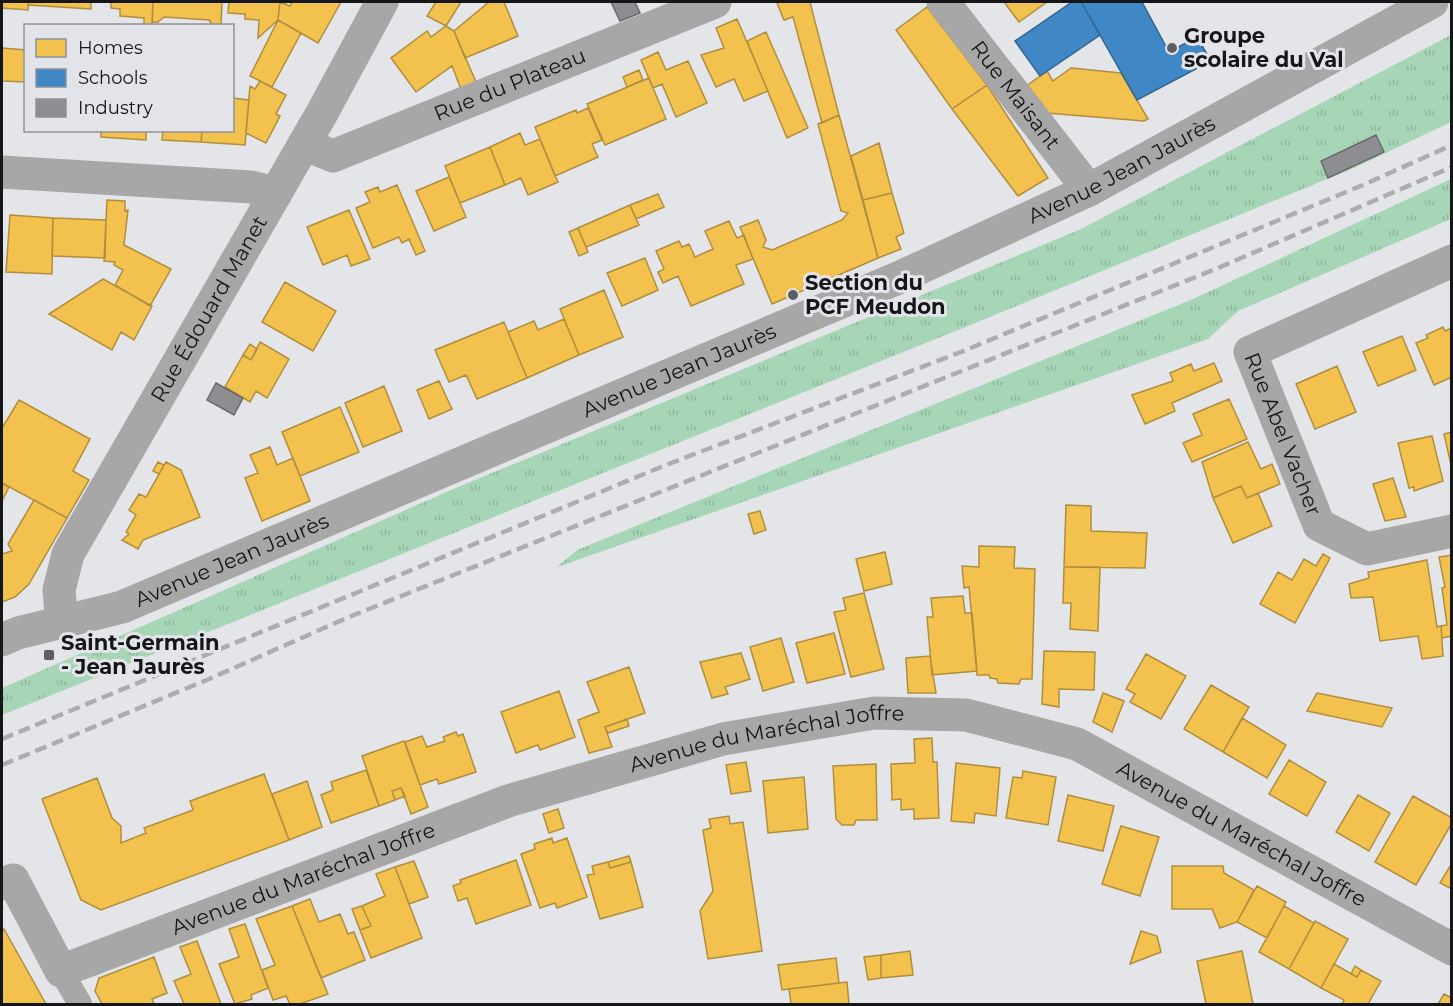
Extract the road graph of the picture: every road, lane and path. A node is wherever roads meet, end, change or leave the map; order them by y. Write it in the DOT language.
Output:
graph roads {
  1 [pos="382,2"];
  2 [pos="715,2"];
  3 [pos="943,2"];
  4 [pos="1432,2"];
  5 [pos="304,144"];
  6 [pos="2,172"];
  7 [pos="1089,190"];
  8 [pos="276,193"];
  9 [pos="1452,261"];
  10 [pos="1452,531"];
  11 [pos="62,624"];
  12 [pos="2,640"];
  13 [pos="7,882"];
  14 [pos="1452,949"];
  15 [pos="61,971"];
  16 [pos="80,1005"];
  1 -- 5 [label="street, Rue Édouard Manet"];
  2 -- 5 [label="street, Rue du Plateau"];
  3 -- 7 [label="street, Rue Maisant"];
  4 -- 7 [label="street, Avenue Jean Jaurès"];
  5 -- 8 [label="street, Rue Édouard Manet"];
  6 -- 8 [label="street"];
  7 -- 11 [label="street, Avenue Jean Jaurès"];
  8 -- 11 [label="street, Rue Édouard Manet"];
  9 -- 10 [label="street, Rue Abel Vacher"];
  11 -- 12 [label="street, Avenue Jean Jaurès"];
  13 -- 15 [label="street"];
  14 -- 15 [label="street, Avenue du Maréchal Joffre"];
  15 -- 16 [label="street"];
}
